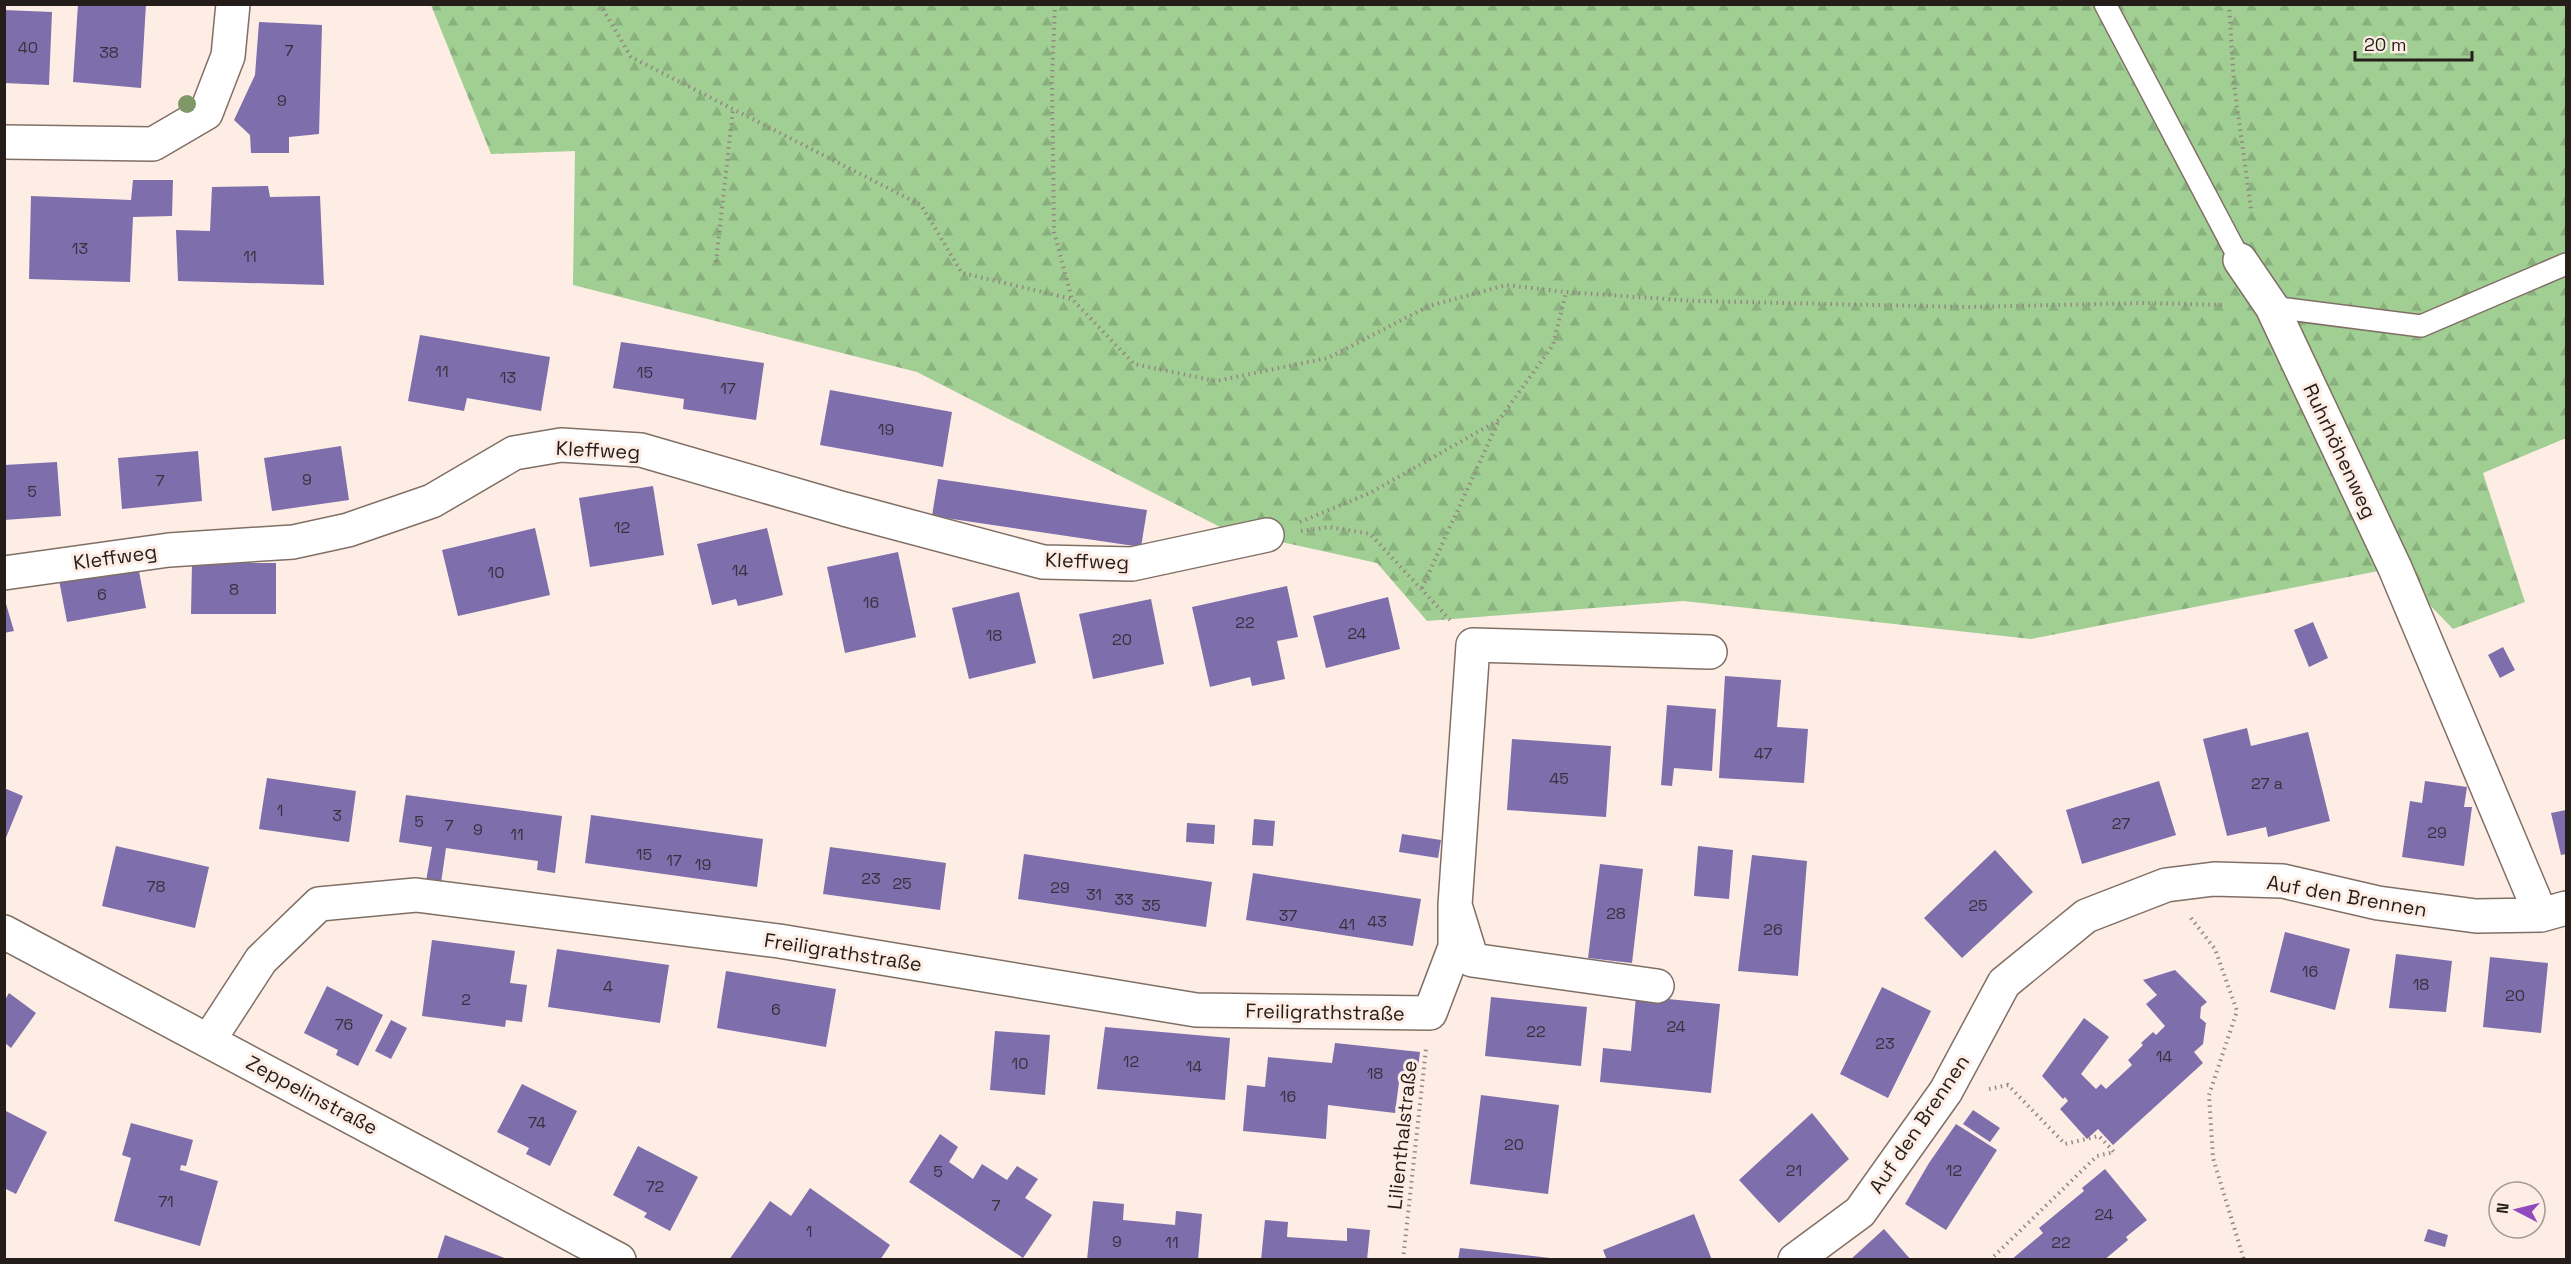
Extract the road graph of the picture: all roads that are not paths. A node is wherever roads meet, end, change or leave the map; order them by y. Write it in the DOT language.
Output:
graph roads {
  1 [pos="233,4"];
  2 [pos="2105,4"];
  3 [pos="4,142"];
  4 [pos="2240,260"];
  5 [pos="2566,264"];
  6 [pos="2272,307"];
  7 [pos="1267,535"];
  8 [pos="4,573"];
  9 [pos="1710,652"];
  10 [pos="1455,905"];
  11 [pos="2554,911"];
  12 [pos="4,932"];
  13 [pos="1657,986"];
  14 [pos="209,1040"];
  15 [pos="619,1260"];
  16 [pos="1795,1260"];
  1 -- 3 [label="street"];
  2 -- 4 [label="lane, Ruhrhöhenweg"];
  4 -- 6 [label="street, Ruhrhöhenweg"];
  5 -- 6 [label="lane"];
  6 -- 11 [label="street, Ruhrhöhenweg"];
  7 -- 8 [label="street, Kleffweg"];
  9 -- 10 [label="street, Freiligrathstraße"];
  10 -- 13 [label="street, Freiligrathstraße"];
  10 -- 14 [label="street, Freiligrathstraße"];
  11 -- 16 [label="street, Auf den Brennen"];
  12 -- 14 [label="street, Zeppelinstraße"];
  14 -- 15 [label="street, Zeppelinstraße"];
}
